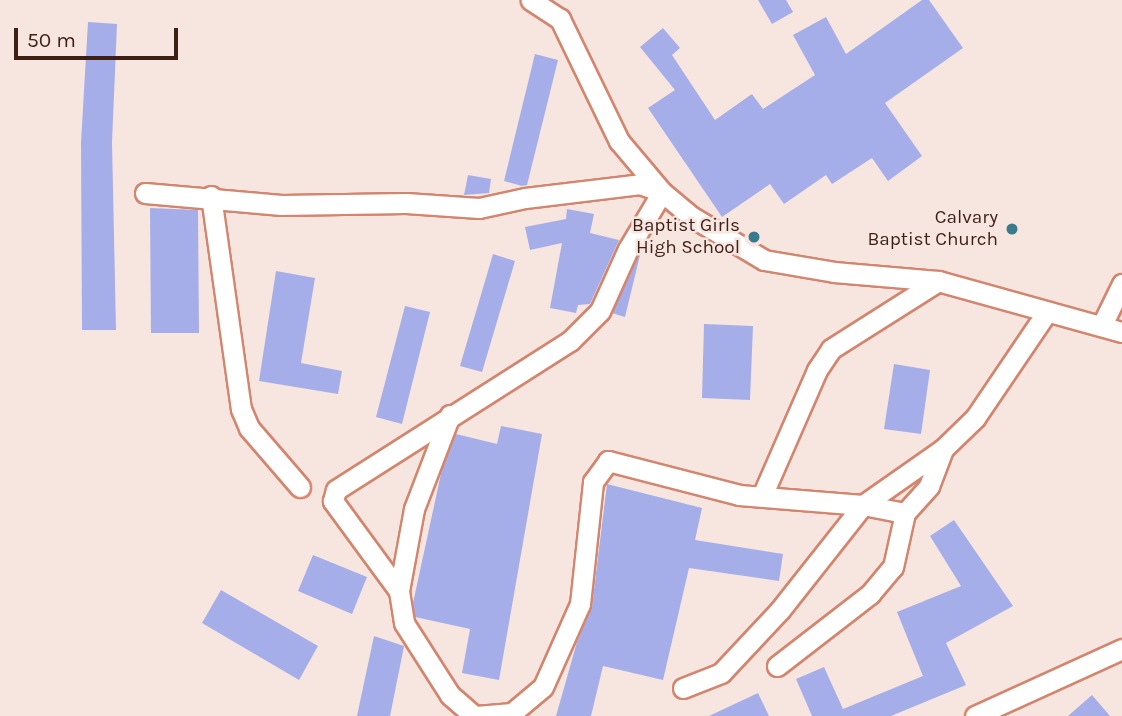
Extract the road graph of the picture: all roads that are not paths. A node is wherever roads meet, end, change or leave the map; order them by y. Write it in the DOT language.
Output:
graph roads {
  1 [pos="531,0"];
  2 [pos="662,192"];
  3 [pos="145,193"];
  4 [pos="211,196"];
  5 [pos="938,281"];
  6 [pos="1122,284"];
  7 [pos="1046,313"];
  8 [pos="1102,324"];
  9 [pos="1122,332"];
  10 [pos="450,415"];
  11 [pos="943,449"];
  12 [pos="300,487"];
  13 [pos="762,496"];
  14 [pos="863,505"];
  15 [pos="905,513"];
  16 [pos="399,591"];
  17 [pos="1122,649"];
  18 [pos="777,666"];
  19 [pos="683,688"];
  20 [pos="475,716"];
  21 [pos="975,716"];
  1 -- 2 [label="street"];
  2 -- 4 [label="street"];
  2 -- 5 [label="street"];
  2 -- 10 [label="street"];
  3 -- 4 [label="street"];
  4 -- 12 [label="street"];
  5 -- 7 [label="street"];
  5 -- 13 [label="street"];
  6 -- 8 [label="street"];
  7 -- 8 [label="street"];
  7 -- 11 [label="street"];
  8 -- 9 [label="street"];
  10 -- 16 [label="street"];
  10 -- 16 [label="street"];
  11 -- 14 [label="street"];
  11 -- 15 [label="street"];
  13 -- 14 [label="street"];
  13 -- 20 [label="street"];
  14 -- 15 [label="street"];
  14 -- 19 [label="street"];
  15 -- 18 [label="street"];
  16 -- 20 [label="street"];
  17 -- 21 [label="street"];
}
